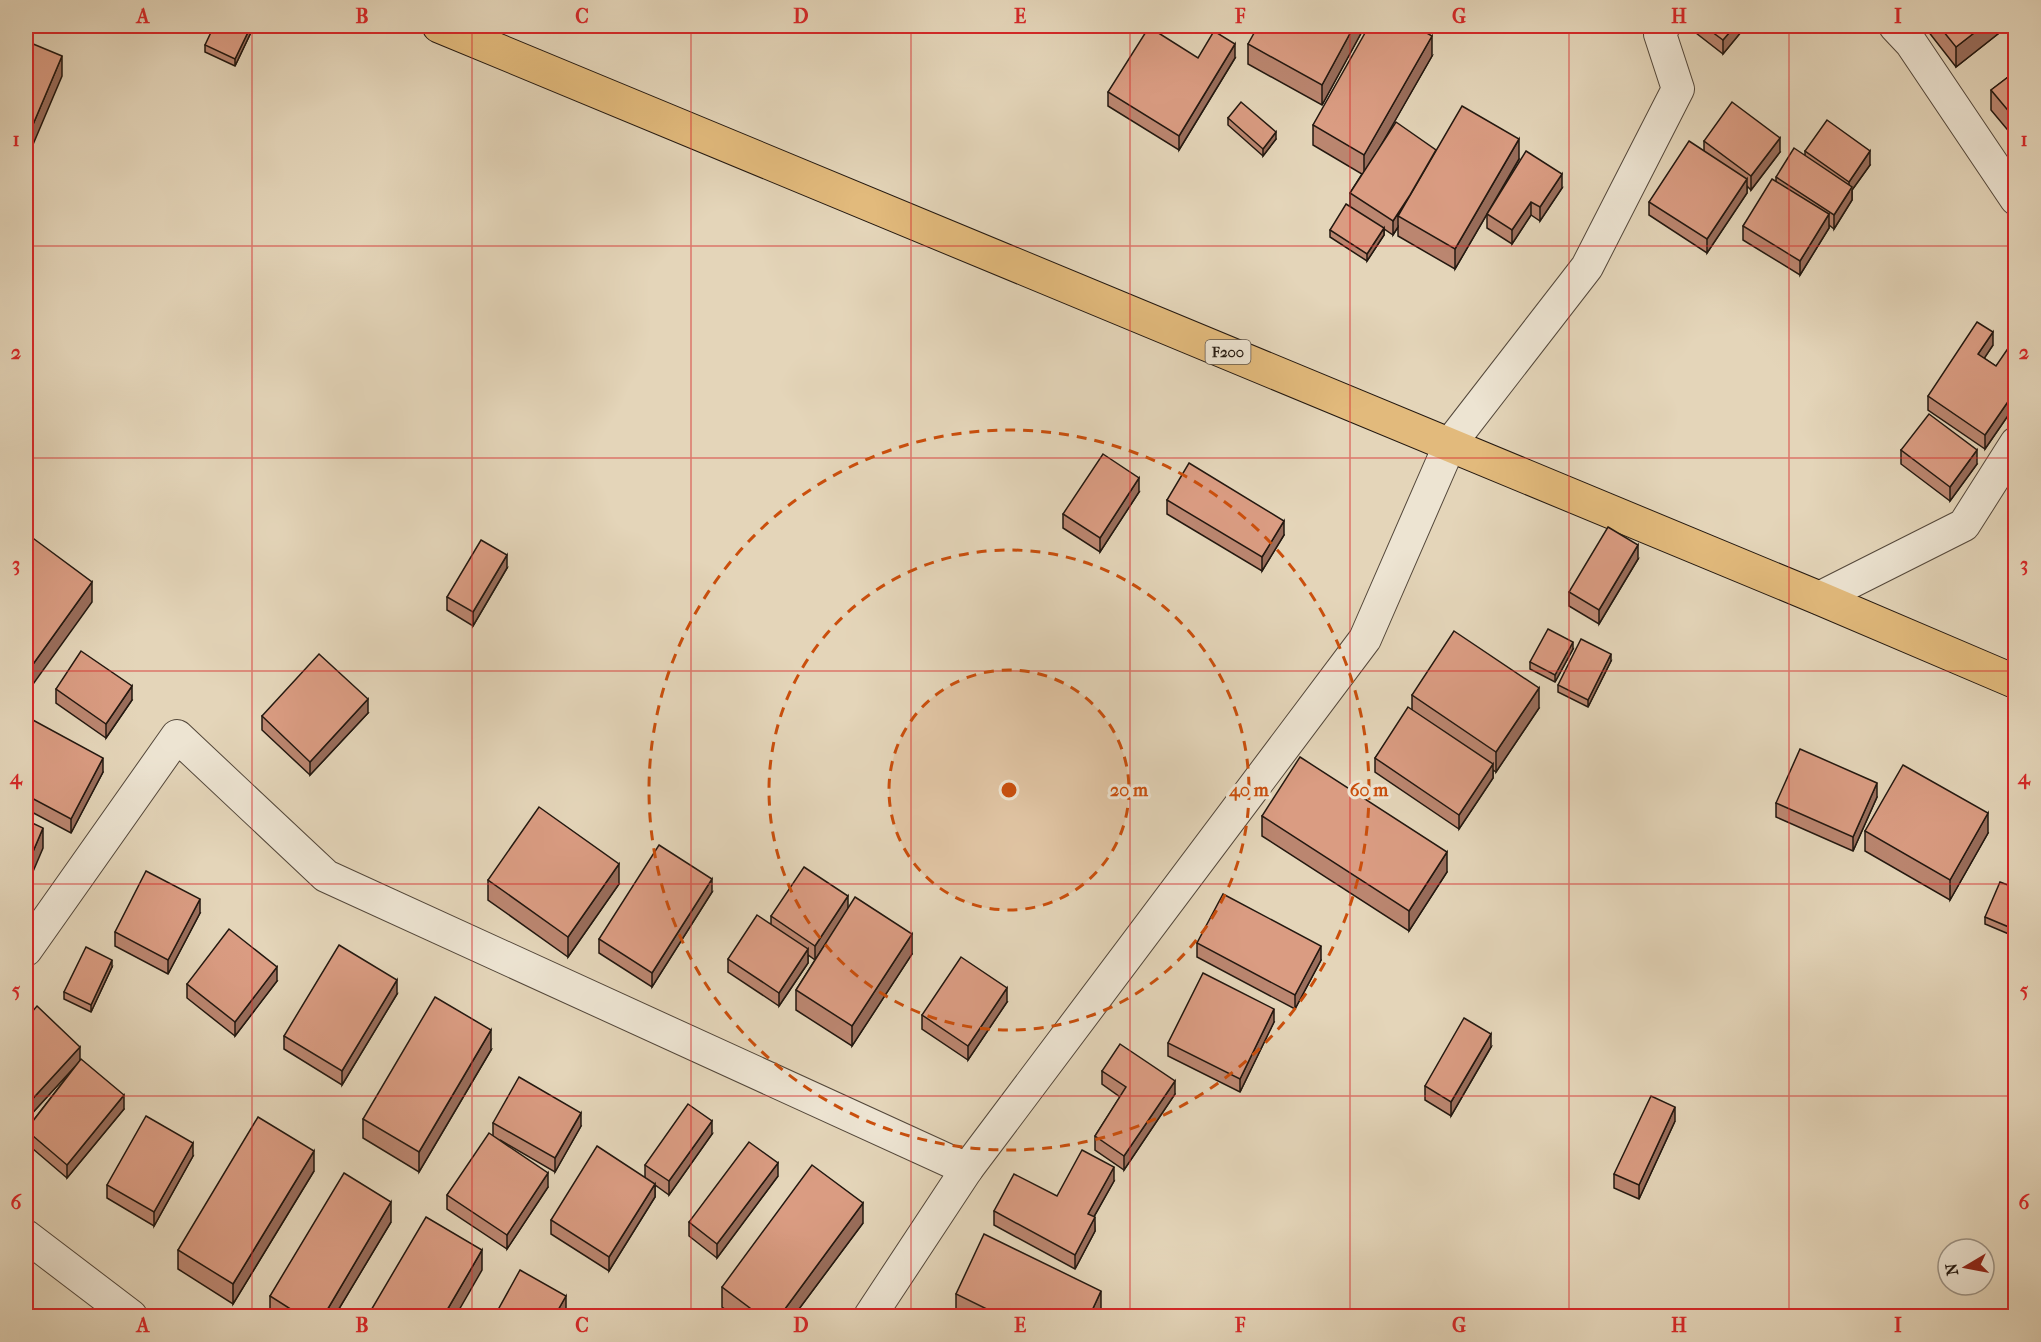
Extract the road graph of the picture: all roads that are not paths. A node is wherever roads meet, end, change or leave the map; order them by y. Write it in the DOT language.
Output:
graph roads {
  1 [pos="439,26"];
  2 [pos="1664,26"];
  3 [pos="1895,26"];
  4 [pos="2016,199"];
  5 [pos="2016,443"];
  6 [pos="1450,444"];
  7 [pos="1819,598"];
  8 [pos="2016,682"];
  9 [pos="26,950"];
  10 [pos="967,1169"];
  11 [pos="26,1236"];
  12 [pos="131,1317"];
  13 [pos="870,1317"];
  1 -- 6 [label="main road, F200"];
  2 -- 6 [label="street"];
  3 -- 4 [label="street"];
  5 -- 7 [label="street"];
  6 -- 7 [label="main road, F200"];
  6 -- 10 [label="street"];
  7 -- 8 [label="main road, F200"];
  9 -- 10 [label="street"];
  10 -- 13 [label="street"];
  11 -- 12 [label="street"];
}
